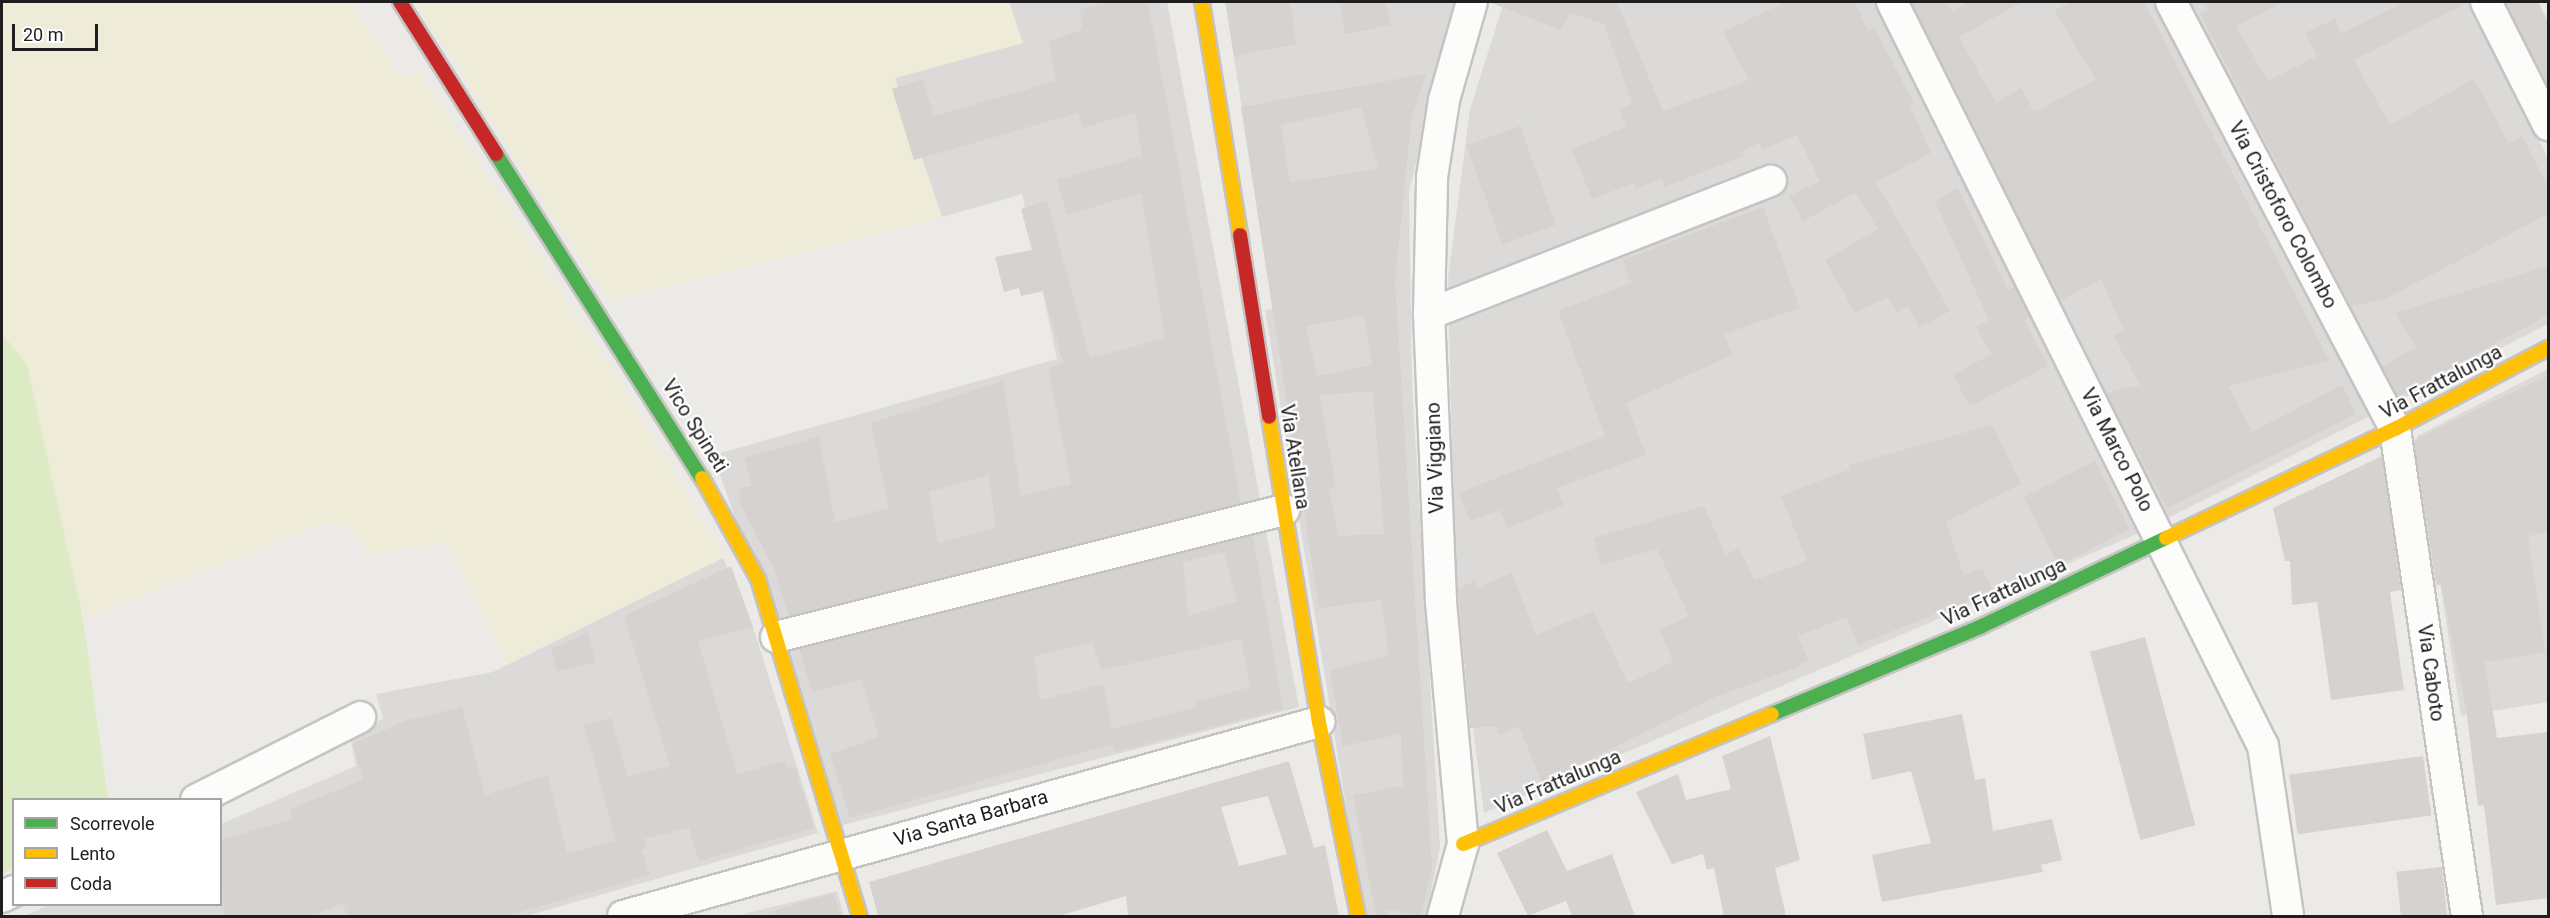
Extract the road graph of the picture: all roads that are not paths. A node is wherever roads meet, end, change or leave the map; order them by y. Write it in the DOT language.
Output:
graph roads {
  1 [pos="400,2"];
  2 [pos="1202,2"];
  3 [pos="1472,2"];
  4 [pos="1892,2"];
  5 [pos="2171,2"];
  6 [pos="2486,2"];
  7 [pos="2548,125"];
  8 [pos="1771,181"];
  9 [pos="1429,314"];
  10 [pos="2548,348"];
  11 [pos="2396,429"];
  12 [pos="1284,510"];
  13 [pos="2161,539"];
  14 [pos="776,637"];
  15 [pos="360,717"];
  16 [pos="1319,722"];
  17 [pos="200,798"];
  18 [pos="1463,844"];
  19 [pos="844,854"];
  20 [pos="623,916"];
  21 [pos="860,916"];
  22 [pos="1358,916"];
  23 [pos="1443,916"];
  24 [pos="2288,916"];
  25 [pos="2467,916"];
  1 -- 14 [label="street, Vico Spineti"];
  2 -- 12 [label="street, Via Atellana"];
  3 -- 9 [label="street, Via Viggiano"];
  4 -- 13 [label="street, Via Marco Polo"];
  5 -- 11 [label="street, Via Cristoforo Colombo"];
  6 -- 7 [label="street"];
  8 -- 9 [label="street"];
  9 -- 18 [label="street, Via Viggiano"];
  10 -- 11 [label="street, Via Frattalunga"];
  11 -- 13 [label="street, Via Frattalunga"];
  11 -- 25 [label="street, Via Caboto"];
  12 -- 14 [label="street"];
  12 -- 16 [label="street, Via Atellana"];
  13 -- 18 [label="street, Via Frattalunga"];
  13 -- 24 [label="street, Via Marco Polo"];
  14 -- 19 [label="street, Vico Spineti"];
  15 -- 17 [label="street"];
  16 -- 19 [label="street, Via Santa Barbara"];
  16 -- 22 [label="street, Via Atellana"];
  18 -- 23 [label="street, Via Viggiano"];
  19 -- 20 [label="street, Via Santa Barbara"];
  19 -- 21 [label="street, Vico Spineti"];
}
